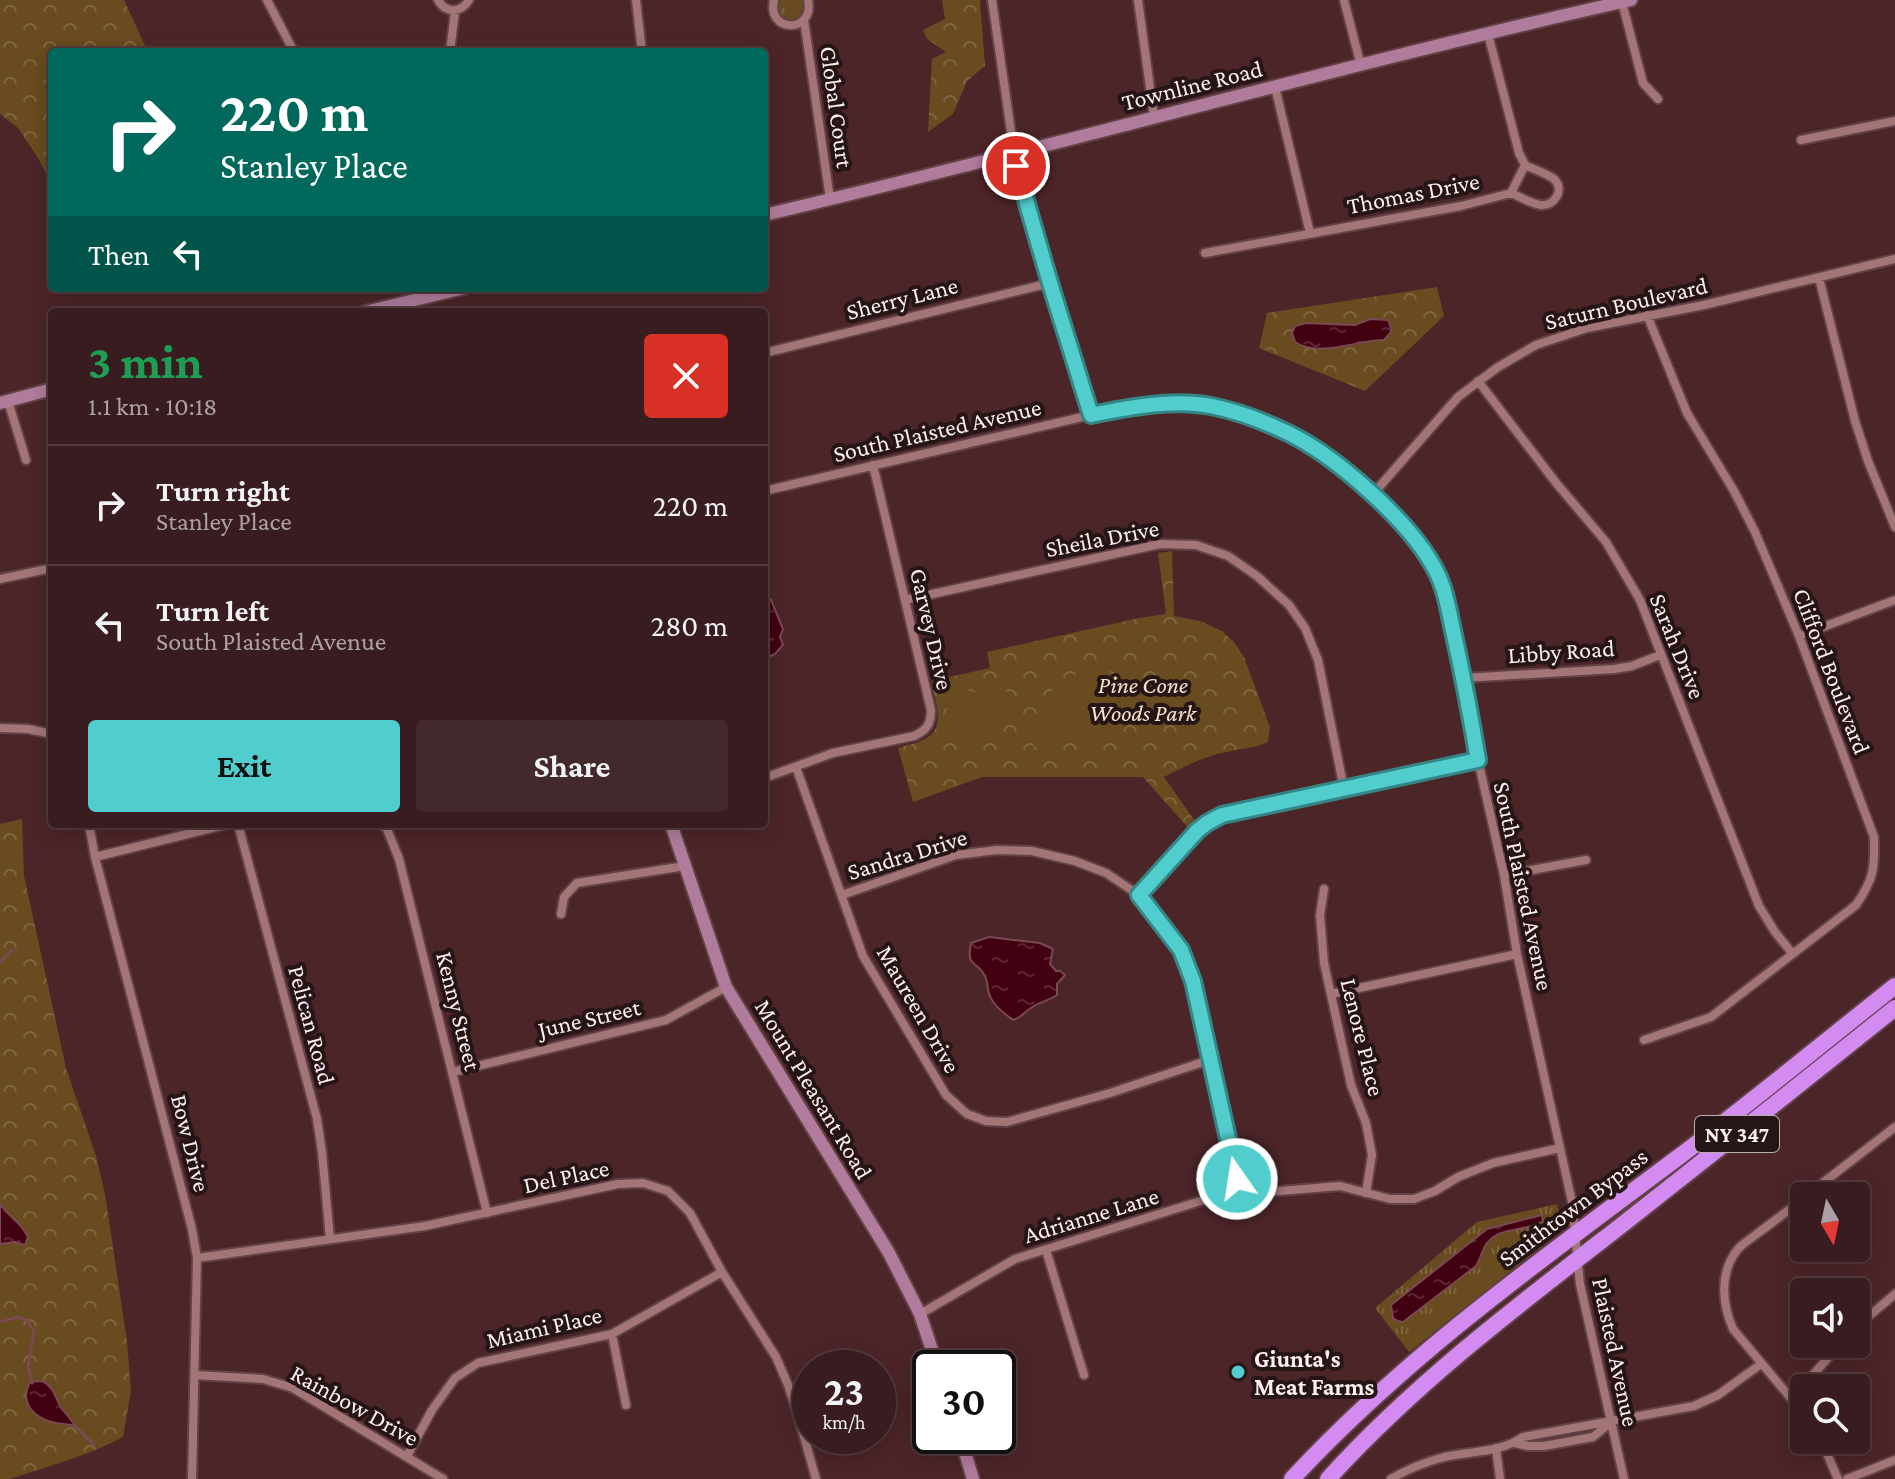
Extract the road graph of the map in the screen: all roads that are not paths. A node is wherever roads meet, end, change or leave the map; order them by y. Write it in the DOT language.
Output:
graph roads {
  1 [pos="267,0"];
  2 [pos="438,0"];
  3 [pos="469,0"];
  4 [pos="636,0"];
  5 [pos="774,0"];
  6 [pos="808,0"];
  7 [pos="992,0"];
  8 [pos="1138,0"];
  9 [pos="1344,0"];
  10 [pos="1626,1"];
  11 [pos="455,11"];
  12 [pos="804,20"];
  13 [pos="1488,34"];
  14 [pos="292,48"];
  15 [pos="450,48"];
  16 [pos="642,48"];
  17 [pos="1361,66"];
  18 [pos="1275,87"];
  19 [pos="1658,99"];
  20 [pos="1154,117"];
  21 [pos="1895,121"];
  22 [pos="1801,140"];
  23 [pos="1014,154"];
  24 [pos="1525,165"];
  25 [pos="1511,193"];
  26 [pos="830,199"];
  27 [pos="768,214"];
  28 [pos="1310,233"];
  29 [pos="1205,253"];
  30 [pos="1895,259"];
  31 [pos="1819,278"];
  32 [pos="1050,283"];
  33 [pos="417,293"];
  34 [pos="376,308"];
  35 [pos="1647,315"];
  36 [pos="768,352"];
  37 [pos="1478,381"];
  38 [pos="48,390"];
  39 [pos="4,402"];
  40 [pos="1091,415"];
  41 [pos="26,460"];
  42 [pos="873,465"];
  43 [pos="768,490"];
  44 [pos="1373,494"];
  45 [pos="1894,520"];
  46 [pos="48,569"];
  47 [pos="0,579"];
  48 [pos="905,600"];
  49 [pos="1895,600"];
  50 [pos="1799,636"];
  51 [pos="1660,655"];
  52 [pos="1464,678"];
  53 [pos="0,728"];
  54 [pos="48,733"];
  55 [pos="1478,760"];
  56 [pos="796,767"];
  57 [pos="768,777"];
  58 [pos="1344,789"];
  59 [pos="90,828"];
  60 [pos="212,828"];
  61 [pos="239,828"];
  62 [pos="389,828"];
  63 [pos="672,828"];
  64 [pos="95,857"];
  65 [pos="1586,860"];
  66 [pos="685,866"];
  67 [pos="1504,875"];
  68 [pos="1324,889"];
  69 [pos="842,895"];
  70 [pos="1139,895"];
  71 [pos="561,914"];
  72 [pos="1792,953"];
  73 [pos="1517,954"];
  74 [pos="1895,986"];
  75 [pos="726,987"];
  76 [pos="1331,994"];
  77 [pos="1895,1008"];
  78 [pos="1644,1040"];
  79 [pos="1209,1060"];
  80 [pos="453,1072"];
  81 [pos="1895,1127"];
  82 [pos="1560,1148"];
  83 [pos="1824,1182"];
  84 [pos="1239,1189"];
  85 [pos="1366,1193"];
  86 [pos="1790,1209"];
  87 [pos="487,1213"];
  88 [pos="1575,1232"];
  89 [pos="330,1239"];
  90 [pos="1046,1250"];
  91 [pos="197,1258"];
  92 [pos="1578,1259"];
  93 [pos="722,1272"];
  94 [pos="1895,1294"];
  95 [pos="920,1314"];
  96 [pos="1870,1315"];
  97 [pos="612,1334"];
  98 [pos="932,1350"];
  99 [pos="1828,1358"];
  100 [pos="1761,1364"];
  101 [pos="1814,1374"];
  102 [pos="195,1375"];
  103 [pos="1084,1375"];
  104 [pos="1790,1396"];
  105 [pos="626,1405"];
  106 [pos="1611,1423"];
  107 [pos="1570,1429"];
  108 [pos="1572,1441"];
  109 [pos="1515,1443"];
  110 [pos="1496,1448"];
  111 [pos="965,1454"];
  112 [pos="1827,1454"];
  113 [pos="407,1456"];
  114 [pos="1895,1460"];
  115 [pos="192,1479"];
  116 [pos="443,1479"];
  117 [pos="816,1479"];
  118 [pos="973,1479"];
  119 [pos="1292,1479"];
  120 [pos="1328,1479"];
  121 [pos="1391,1479"];
  122 [pos="1500,1479"];
  123 [pos="1624,1479"];
  124 [pos="1838,1479"];
  125 [pos="1847,1479"];
  1 -- 14 [label="street"];
  2 -- 11 [label="street"];
  3 -- 11 [label="street"];
  4 -- 16 [label="street"];
  5 -- 12 [label="street, Global Court"];
  6 -- 12 [label="street, Global Court"];
  7 -- 23 [label="street"];
  8 -- 20 [label="street"];
  9 -- 17 [label="street"];
  10 -- 13 [label="street, Townline Road"];
  10 -- 19 [label="street"];
  11 -- 15 [label="street"];
  12 -- 26 [label="street, Global Court"];
  13 -- 17 [label="street, Townline Road"];
  13 -- 24 [label="street"];
  17 -- 18 [label="street, Townline Road"];
  18 -- 20 [label="street, Townline Road"];
  18 -- 28 [label="street"];
  20 -- 23 [label="street, Townline Road"];
  21 -- 22 [label="street"];
  23 -- 26 [label="street, Townline Road"];
  23 -- 32 [label="street"];
  24 -- 25 [label="street, Thomas Drive"];
  24 -- 25 [label="street"];
  25 -- 28 [label="street, Thomas Drive"];
  26 -- 27 [label="street, Townline Road"];
  28 -- 29 [label="street, Thomas Drive"];
  30 -- 31 [label="street, Saturn Boulevard"];
  31 -- 35 [label="street, Saturn Boulevard"];
  31 -- 45 [label="street"];
  32 -- 36 [label="street, Sherry Lane"];
  32 -- 40 [label="street"];
  33 -- 34 [label="street"];
  35 -- 37 [label="street, Saturn Boulevard"];
  35 -- 50 [label="street, Clifford Boulevard"];
  37 -- 44 [label="street, Saturn Boulevard"];
  37 -- 51 [label="street, Sarah Drive"];
  38 -- 39 [label="street"];
  39 -- 41 [label="street"];
  40 -- 42 [label="street, South Plaisted Avenue"];
  40 -- 44 [label="street, South Plaisted Avenue"];
  42 -- 43 [label="street, South Plaisted Avenue"];
  42 -- 48 [label="street, Garvey Drive"];
  44 -- 52 [label="street, South Plaisted Avenue"];
  46 -- 47 [label="street"];
  48 -- 56 [label="street, Garvey Drive"];
  48 -- 58 [label="street, Sheila Drive"];
  49 -- 50 [label="street"];
  50 -- 72 [label="street, Clifford Boulevard"];
  51 -- 52 [label="street, Libby Road"];
  51 -- 72 [label="street, Sarah Drive"];
  52 -- 55 [label="street, South Plaisted Avenue"];
  53 -- 54 [label="street"];
  55 -- 58 [label="street"];
  55 -- 67 [label="street, South Plaisted Avenue"];
  56 -- 57 [label="street, Garvey Drive"];
  56 -- 69 [label="street, Maureen Drive"];
  58 -- 70 [label="street"];
  59 -- 64 [label="street, Bow Drive"];
  60 -- 64 [label="street"];
  61 -- 89 [label="street, Pelican Road"];
  62 -- 80 [label="street, Kenny Street"];
  63 -- 66 [label="street, Mount Pleasant Road"];
  64 -- 91 [label="street, Bow Drive"];
  65 -- 67 [label="street"];
  66 -- 71 [label="street"];
  66 -- 75 [label="street, Mount Pleasant Road"];
  67 -- 73 [label="street, South Plaisted Avenue"];
  68 -- 76 [label="street, Lenore Place"];
  69 -- 70 [label="street, Sandra Drive"];
  69 -- 79 [label="street, Maureen Drive"];
  70 -- 79 [label="street, Sandra Drive"];
  72 -- 78 [label="street, Clifford Boulevard"];
  73 -- 76 [label="street"];
  73 -- 82 [label="street, South Plaisted Avenue"];
  74 -- 88 [label="highway, Smithtown Bypass / NY 347"];
  75 -- 80 [label="street, June Street"];
  75 -- 95 [label="street, Mount Pleasant Road"];
  76 -- 85 [label="street, Lenore Place"];
  77 -- 92 [label="highway, Smithtown Bypass / NY 347"];
  79 -- 84 [label="street, Sandra Drive"];
  80 -- 87 [label="street, Kenny Street"];
  81 -- 83 [label="street"];
  82 -- 85 [label="street, Adrianne Lane"];
  82 -- 88 [label="street, South Plaisted Avenue"];
  84 -- 85 [label="street, Adrianne Lane"];
  84 -- 90 [label="street, Adrianne Lane"];
  86 -- 100 [label="street"];
  87 -- 89 [label="street, Del Place"];
  87 -- 93 [label="street, Del Place"];
  88 -- 92 [label="street, Plaisted Avenue"];
  88 -- 119 [label="highway, Smithtown Bypass / NY 347"];
  89 -- 91 [label="street, Del Place"];
  90 -- 95 [label="street, Adrianne Lane"];
  90 -- 103 [label="street"];
  91 -- 102 [label="street, Bow Drive"];
  92 -- 106 [label="street, Plaisted Avenue"];
  92 -- 120 [label="highway, Smithtown Bypass / NY 347"];
  93 -- 97 [label="street, Miami Place"];
  93 -- 117 [label="street, Del Place"];
  94 -- 96 [label="street"];
  95 -- 98 [label="street, Mount Pleasant Road"];
  97 -- 105 [label="street"];
  97 -- 113 [label="street, Miami Place"];
  99 -- 101 [label="street"];
  100 -- 104 [label="street"];
  100 -- 106 [label="street"];
  102 -- 113 [label="street, Rainbow Drive"];
  102 -- 115 [label="street, Bow Drive"];
  106 -- 107 [label="street"];
  106 -- 108 [label="street"];
  106 -- 123 [label="street, Plaisted Avenue"];
  107 -- 108 [label="street"];
  107 -- 109 [label="street"];
  108 -- 109 [label="street"];
  109 -- 110 [label="street"];
  110 -- 121 [label="street"];
  110 -- 122 [label="street"];
  111 -- 118 [label="street"];
  112 -- 124 [label="street"];
  113 -- 116 [label="street, Rainbow Drive"];
  114 -- 125 [label="street"];
}
